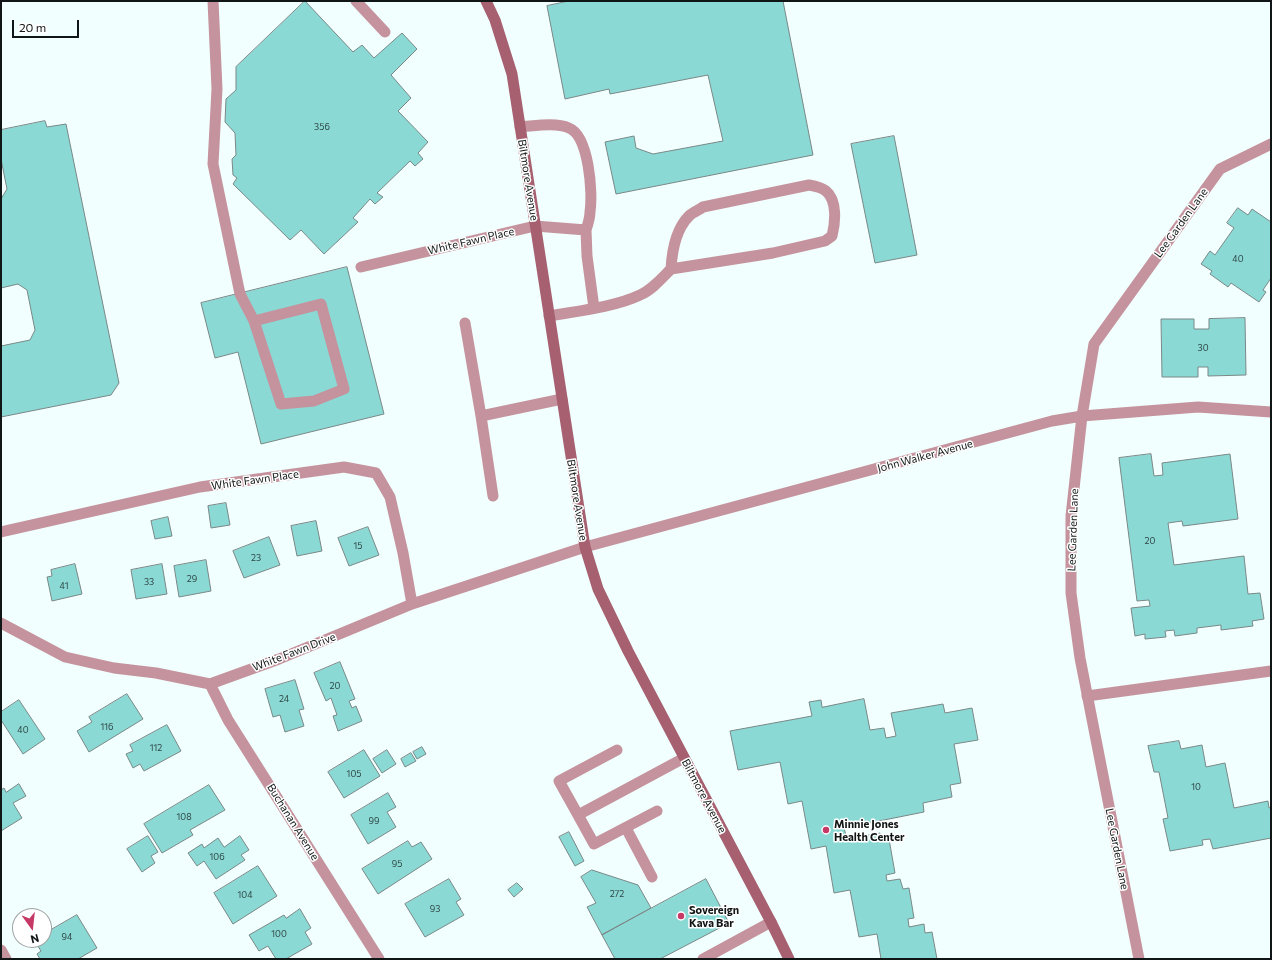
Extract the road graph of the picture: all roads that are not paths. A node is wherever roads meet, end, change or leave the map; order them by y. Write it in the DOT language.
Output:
graph roads {
  1 [pos="213,1"];
  2 [pos="356,1"];
  3 [pos="486,1"];
  4 [pos="385,32"];
  5 [pos="520,127"];
  6 [pos="1271,144"];
  7 [pos="535,226"];
  8 [pos="586,230"];
  9 [pos="361,267"];
  10 [pos="672,269"];
  11 [pos="594,308"];
  12 [pos="549,316"];
  13 [pos="254,321"];
  14 [pos="464,323"];
  15 [pos="562,399"];
  16 [pos="1271,412"];
  17 [pos="481,416"];
  18 [pos="1082,416"];
  19 [pos="493,496"];
  20 [pos="1,532"];
  21 [pos="584,547"];
  22 [pos="412,604"];
  23 [pos="1,623"];
  24 [pos="1271,671"];
  25 [pos="210,684"];
  26 [pos="1087,696"];
  27 [pos="618,750"];
  28 [pos="684,758"];
  29 [pos="657,811"];
  30 [pos="578,815"];
  31 [pos="626,828"];
  32 [pos="652,877"];
  33 [pos="771,922"];
  34 [pos="1,950"];
  35 [pos="6,959"];
  36 [pos="379,959"];
  37 [pos="703,959"];
  38 [pos="789,959"];
  39 [pos="1139,959"];
  1 -- 13 [label="street"];
  2 -- 4 [label="street"];
  3 -- 5 [label="main road, Biltmore Avenue"];
  5 -- 7 [label="main road, Biltmore Avenue"];
  5 -- 8 [label="street"];
  6 -- 18 [label="street, Lee Garden Lane"];
  7 -- 8 [label="street, White Fawn Place"];
  7 -- 9 [label="street, White Fawn Place"];
  7 -- 12 [label="main road, Biltmore Avenue"];
  8 -- 11 [label="street"];
  10 -- 10 [label="street"];
  10 -- 11 [label="street"];
  11 -- 12 [label="street"];
  12 -- 15 [label="main road, Biltmore Avenue"];
  13 -- 13 [label="street"];
  14 -- 17 [label="street"];
  15 -- 17 [label="street"];
  15 -- 21 [label="main road, Biltmore Avenue"];
  16 -- 18 [label="street, John Walker Avenue"];
  17 -- 19 [label="street"];
  18 -- 21 [label="street, John Walker Avenue"];
  18 -- 26 [label="street, Lee Garden Lane"];
  20 -- 22 [label="street, White Fawn Place"];
  21 -- 22 [label="street, White Fawn Drive"];
  21 -- 28 [label="main road, Biltmore Avenue"];
  22 -- 25 [label="street, White Fawn Drive"];
  23 -- 25 [label="street"];
  24 -- 26 [label="street"];
  25 -- 36 [label="street, Buchanan Avenue"];
  26 -- 39 [label="street, Lee Garden Lane"];
  27 -- 30 [label="street"];
  28 -- 30 [label="street"];
  28 -- 33 [label="main road, Biltmore Avenue"];
  29 -- 31 [label="street"];
  30 -- 31 [label="street"];
  31 -- 32 [label="street"];
  33 -- 37 [label="street"];
  33 -- 38 [label="main road, Biltmore Avenue"];
  34 -- 35 [label="street"];
}
